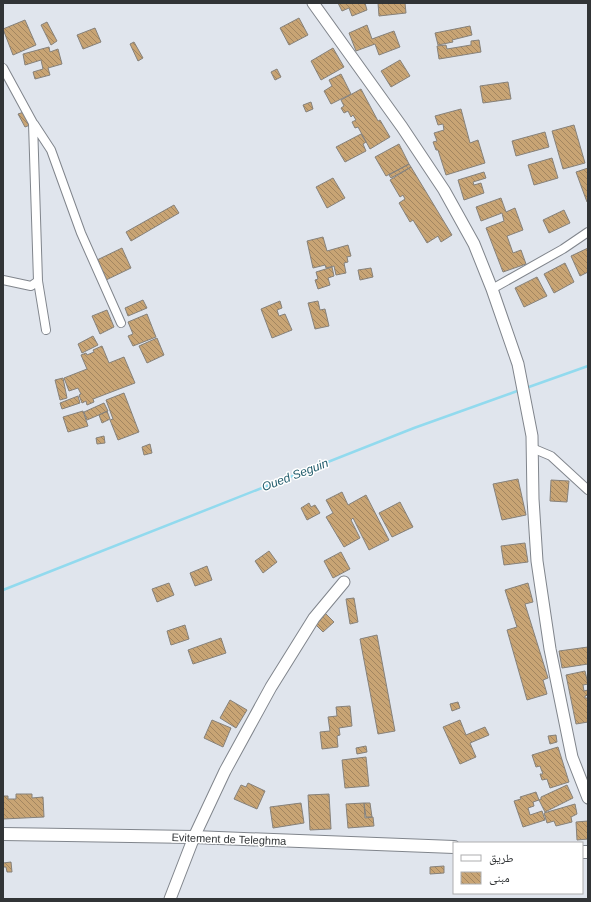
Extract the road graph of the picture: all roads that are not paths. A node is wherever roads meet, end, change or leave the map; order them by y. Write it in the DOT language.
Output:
graph roads {
  1 [pos="313,3"];
  2 [pos="3,68"];
  3 [pos="33,123"];
  4 [pos="588,232"];
  5 [pos="3,280"];
  6 [pos="38,281"];
  7 [pos="492,289"];
  8 [pos="121,323"];
  9 [pos="46,330"];
  10 [pos="532,448"];
  11 [pos="588,490"];
  12 [pos="344,582"];
  13 [pos="588,798"];
  14 [pos="3,834"];
  15 [pos="194,837"];
  16 [pos="453,847"];
  17 [pos="170,899"];
  1 -- 7 [label="main road"];
  2 -- 3 [label="street"];
  3 -- 6 [label="street"];
  3 -- 8 [label="street"];
  4 -- 7 [label="street"];
  5 -- 6 [label="street"];
  6 -- 9 [label="street"];
  7 -- 10 [label="main road"];
  10 -- 11 [label="street"];
  10 -- 13 [label="main road"];
  12 -- 15 [label="main road"];
  14 -- 15 [label="main road, Evitement de Teleghma"];
  15 -- 16 [label="main road, Evitement de Teleghma"];
  15 -- 17 [label="main road"];
}
